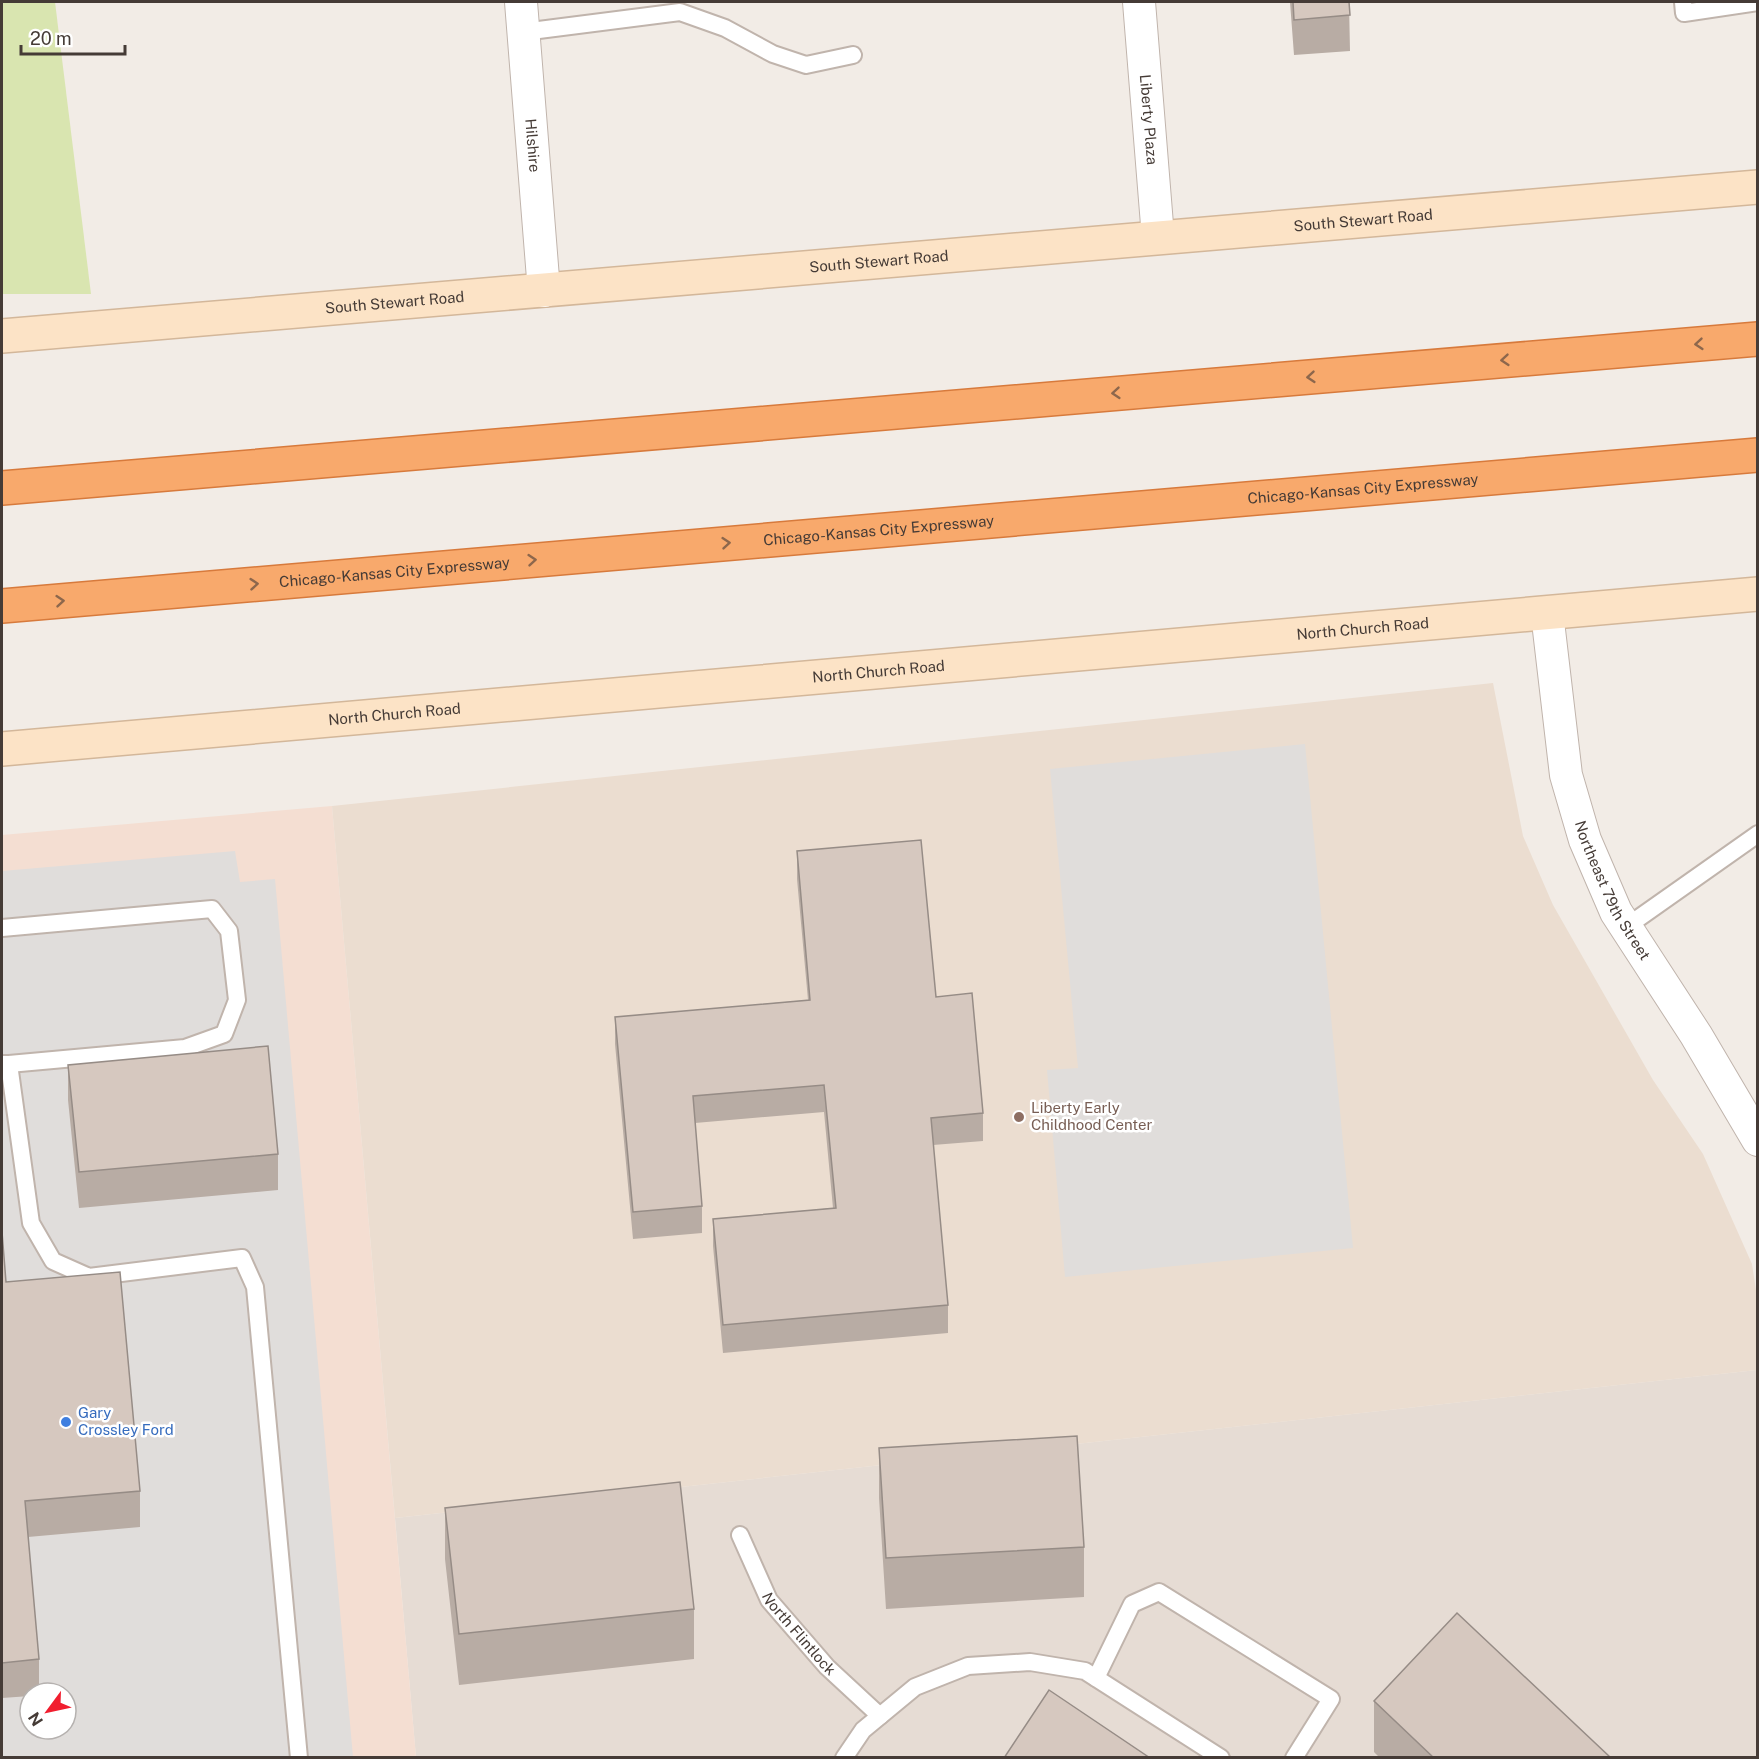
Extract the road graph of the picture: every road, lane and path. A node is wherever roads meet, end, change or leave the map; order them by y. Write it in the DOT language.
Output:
graph roads {
  1 [pos="1139,2"];
  2 [pos="1683,2"];
  3 [pos="1758,2"];
  4 [pos="522,17"];
  5 [pos="853,55"];
  6 [pos="1758,187"];
  7 [pos="1158,237"];
  8 [pos="544,291"];
  9 [pos="2,336"];
  10 [pos="1758,339"];
  11 [pos="1758,455"];
  12 [pos="2,488"];
  13 [pos="1758,594"];
  14 [pos="2,606"];
  15 [pos="1547,613"];
  16 [pos="2,749"];
  17 [pos="1758,834"];
  18 [pos="1626,927"];
  19 [pos="2,928"];
  20 [pos="5,1064"];
  21 [pos="1758,1140"];
  22 [pos="740,1535"];
  23 [pos="1096,1678"];
  24 [pos="880,1716"];
  25 [pos="298,1758"];
  26 [pos="844,1758"];
  27 [pos="1221,1758"];
  28 [pos="1294,1758"];
  1 -- 7 [label="street, Liberty Plaza"];
  2 -- 3 [label="lane"];
  4 -- 5 [label="lane"];
  4 -- 8 [label="street, Hilshire"];
  6 -- 7 [label="street, South Stewart Road"];
  7 -- 8 [label="street, South Stewart Road"];
  8 -- 9 [label="street, South Stewart Road"];
  10 -- 12 [label="highway, one-way"];
  14 -- 11 [label="highway, Chicago-Kansas City Expressway, one-way"];
  13 -- 15 [label="street, North Church Road"];
  15 -- 16 [label="street, North Church Road"];
  15 -- 18 [label="street, Northeast 79th Street"];
  17 -- 18 [label="lane"];
  18 -- 21 [label="street, Northeast 79th Street"];
  19 -- 20 [label="lane"];
  20 -- 25 [label="lane"];
  22 -- 24 [label="lane, North Flintlock"];
  23 -- 24 [label="lane"];
  23 -- 27 [label="lane"];
  23 -- 28 [label="lane"];
  24 -- 26 [label="lane"];
}
